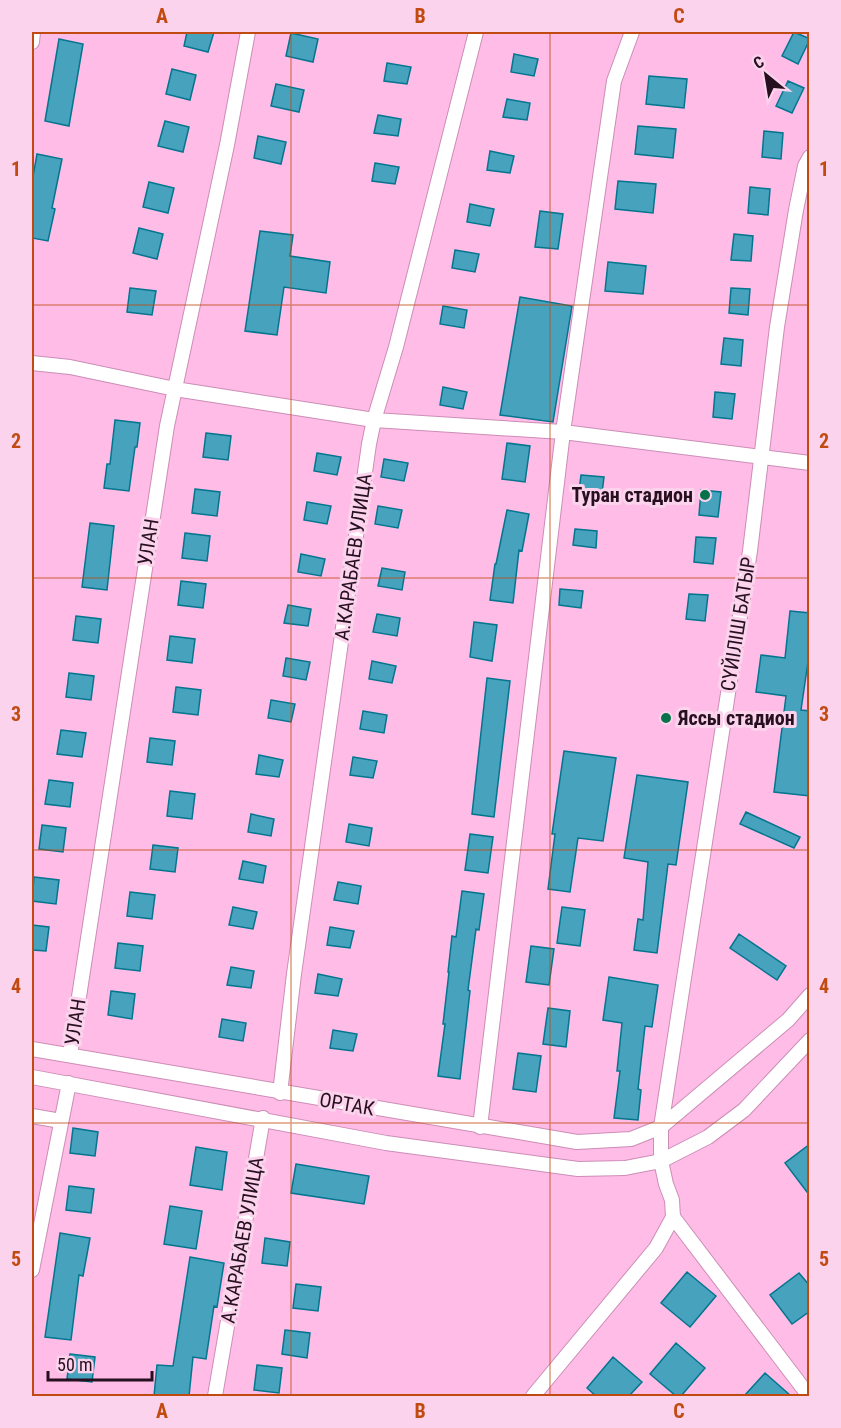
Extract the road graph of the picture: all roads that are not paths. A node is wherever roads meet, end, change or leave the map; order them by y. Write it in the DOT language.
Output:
graph roads {
  1 [pos="33,32"];
  2 [pos="248,32"];
  3 [pos="476,32"];
  4 [pos="632,32"];
  5 [pos="32,42"];
  6 [pos="810,157"];
  7 [pos="32,363"];
  8 [pos="175,388"];
  9 [pos="374,420"];
  10 [pos="563,432"];
  11 [pos="762,456"];
  12 [pos="810,463"];
  13 [pos="810,995"];
  14 [pos="810,1040"];
  15 [pos="32,1049"];
  16 [pos="70,1055"];
  17 [pos="32,1077"];
  18 [pos="69,1083"];
  19 [pos="280,1093"];
  20 [pos="32,1116"];
  21 [pos="263,1118"];
  22 [pos="61,1121"];
  23 [pos="480,1127"];
  24 [pos="661,1127"];
  25 [pos="661,1161"];
  26 [pos="673,1217"];
  27 [pos="32,1270"];
  28 [pos="215,1396"];
  29 [pos="533,1396"];
  30 [pos="809,1396"];
  1 -- 5 [label="street"];
  2 -- 8 [label="street, УЛАН"];
  3 -- 9 [label="street, А.КАРАБАЕВ УЛИЦА"];
  4 -- 10 [label="street"];
  6 -- 11 [label="street, СҮЙІЛІШ БАТЫР"];
  7 -- 8 [label="street"];
  8 -- 9 [label="street"];
  8 -- 16 [label="street, УЛАН"];
  9 -- 10 [label="street"];
  9 -- 19 [label="street, А.КАРАБАЕВ УЛИЦА"];
  10 -- 11 [label="street"];
  10 -- 23 [label="street"];
  11 -- 12 [label="street"];
  11 -- 24 [label="street, СҮЙІЛІШ БАТЫР"];
  13 -- 24 [label="street, ОРТАК"];
  14 -- 25 [label="street, ОРТАК"];
  15 -- 16 [label="street, ОРТАК"];
  16 -- 19 [label="street, ОРТАК"];
  17 -- 18 [label="street, ОРТАК"];
  18 -- 21 [label="street, ОРТАК"];
  18 -- 22 [label="street"];
  19 -- 23 [label="street, ОРТАК"];
  20 -- 22 [label="street"];
  21 -- 25 [label="street, ОРТАК"];
  21 -- 28 [label="street, А.КАРАБАЕВ УЛИЦА"];
  22 -- 27 [label="street"];
  23 -- 24 [label="street, ОРТАК"];
  24 -- 25 [label="street, СҮЙІЛІШ БАТЫР"];
  25 -- 26 [label="street, СҮЙІЛІШ БАТЫР"];
  26 -- 29 [label="street"];
  26 -- 30 [label="street"];
}
